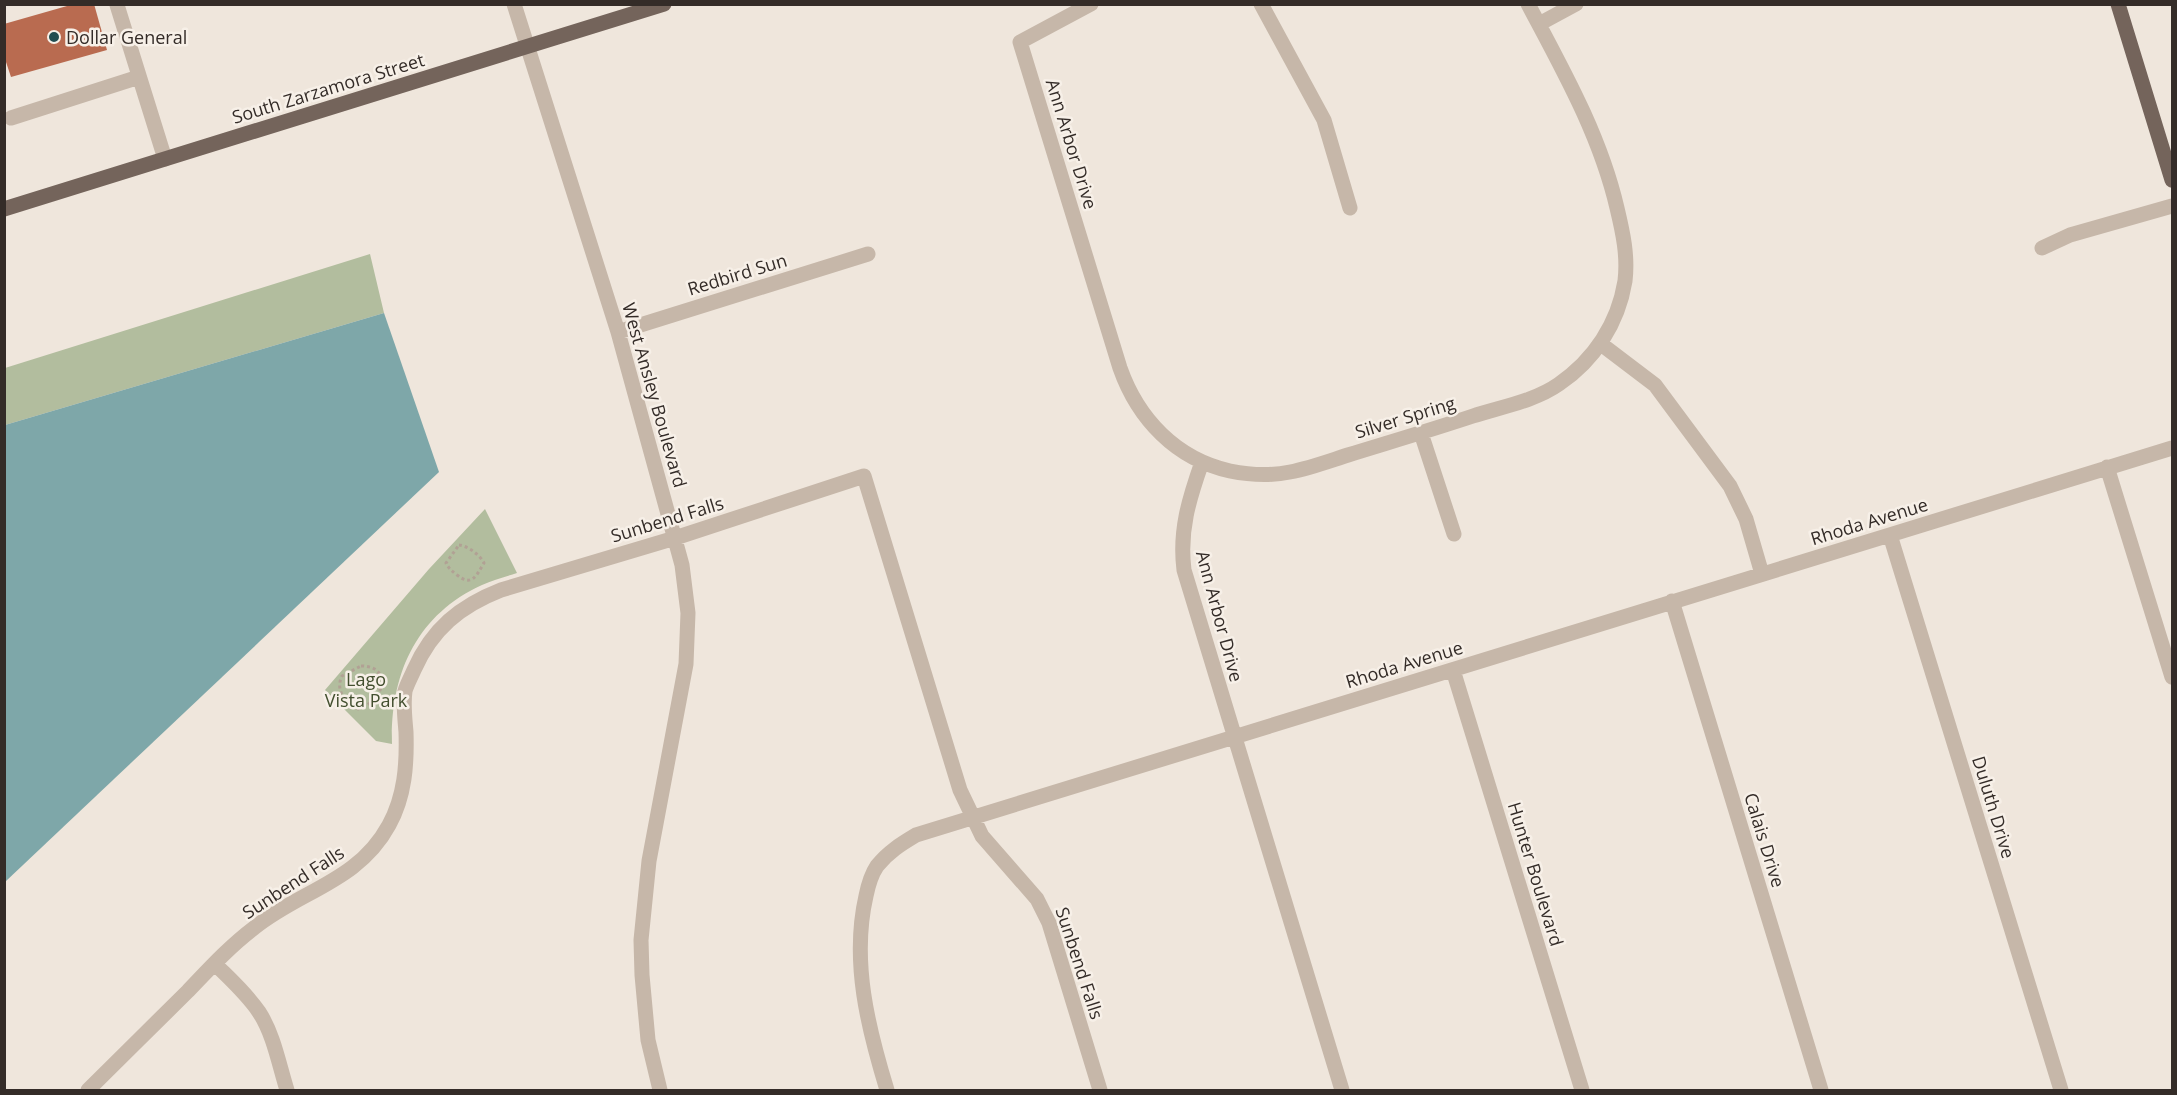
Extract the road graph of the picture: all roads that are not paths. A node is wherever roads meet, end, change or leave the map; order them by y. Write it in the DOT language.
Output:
graph roads {
  1 [pos="514,4"];
  2 [pos="664,4"];
  3 [pos="1091,4"];
  4 [pos="1261,4"];
  5 [pos="1528,4"];
  6 [pos="1576,4"];
  7 [pos="2118,4"];
  8 [pos="117,5"];
  9 [pos="1539,24"];
  10 [pos="527,46"];
  11 [pos="139,77"];
  12 [pos="11,118"];
  13 [pos="165,159"];
  14 [pos="2172,180"];
  15 [pos="2172,206"];
  16 [pos="1350,208"];
  17 [pos="4,209"];
  18 [pos="2042,248"];
  19 [pos="868,254"];
  20 [pos="618,332"];
  21 [pos="1601,344"];
  22 [pos="1421,433"];
  23 [pos="2172,448"];
  24 [pos="1202,462"];
  25 [pos="2108,468"];
  26 [pos="1454,534"];
  27 [pos="1890,535"];
  28 [pos="675,538"];
  29 [pos="1762,574"];
  30 [pos="1672,602"];
  31 [pos="1453,670"];
  32 [pos="2172,677"];
  33 [pos="1233,736"];
  34 [pos="972,816"];
  35 [pos="215,964"];
  36 [pos="88,1090"];
  37 [pos="287,1090"];
  38 [pos="660,1090"];
  39 [pos="887,1090"];
  40 [pos="1100,1090"];
  41 [pos="1342,1090"];
  42 [pos="1582,1090"];
  43 [pos="1821,1090"];
  44 [pos="2061,1090"];
  1 -- 10 [label="street, West Ansley Boulevard"];
  2 -- 10 [label="main road, South Zarzamora Street"];
  3 -- 24 [label="street, Ann Arbor Drive"];
  4 -- 16 [label="street"];
  5 -- 9 [label="street, Silver Spring"];
  6 -- 9 [label="street"];
  7 -- 14 [label="main road"];
  8 -- 11 [label="street"];
  9 -- 21 [label="street, Silver Spring"];
  10 -- 13 [label="main road, South Zarzamora Street"];
  10 -- 20 [label="street, West Ansley Boulevard"];
  11 -- 12 [label="street"];
  11 -- 13 [label="street"];
  13 -- 17 [label="main road, South Zarzamora Street"];
  15 -- 18 [label="street"];
  19 -- 20 [label="street, Redbird Sun"];
  20 -- 28 [label="street, West Ansley Boulevard"];
  21 -- 22 [label="street, Silver Spring"];
  21 -- 29 [label="street"];
  22 -- 24 [label="street, Silver Spring"];
  22 -- 26 [label="street"];
  23 -- 25 [label="street, Rhoda Avenue"];
  24 -- 33 [label="street, Ann Arbor Drive"];
  25 -- 27 [label="street, Rhoda Avenue"];
  25 -- 32 [label="street"];
  27 -- 29 [label="street, Rhoda Avenue"];
  27 -- 44 [label="street, Duluth Drive"];
  28 -- 34 [label="street, Sunbend Falls"];
  28 -- 35 [label="street, Sunbend Falls"];
  28 -- 38 [label="street, West Ansley Boulevard"];
  29 -- 30 [label="street, Rhoda Avenue"];
  30 -- 31 [label="street, Rhoda Avenue"];
  30 -- 43 [label="street, Calais Drive"];
  31 -- 33 [label="street, Rhoda Avenue"];
  31 -- 42 [label="street, Hunter Boulevard"];
  33 -- 34 [label="street, Rhoda Avenue"];
  33 -- 41 [label="street, Ann Arbor Drive"];
  34 -- 39 [label="street, Rhoda Avenue"];
  34 -- 40 [label="street, Sunbend Falls"];
  35 -- 36 [label="street, Sunbend Falls"];
  35 -- 37 [label="street"];
}
